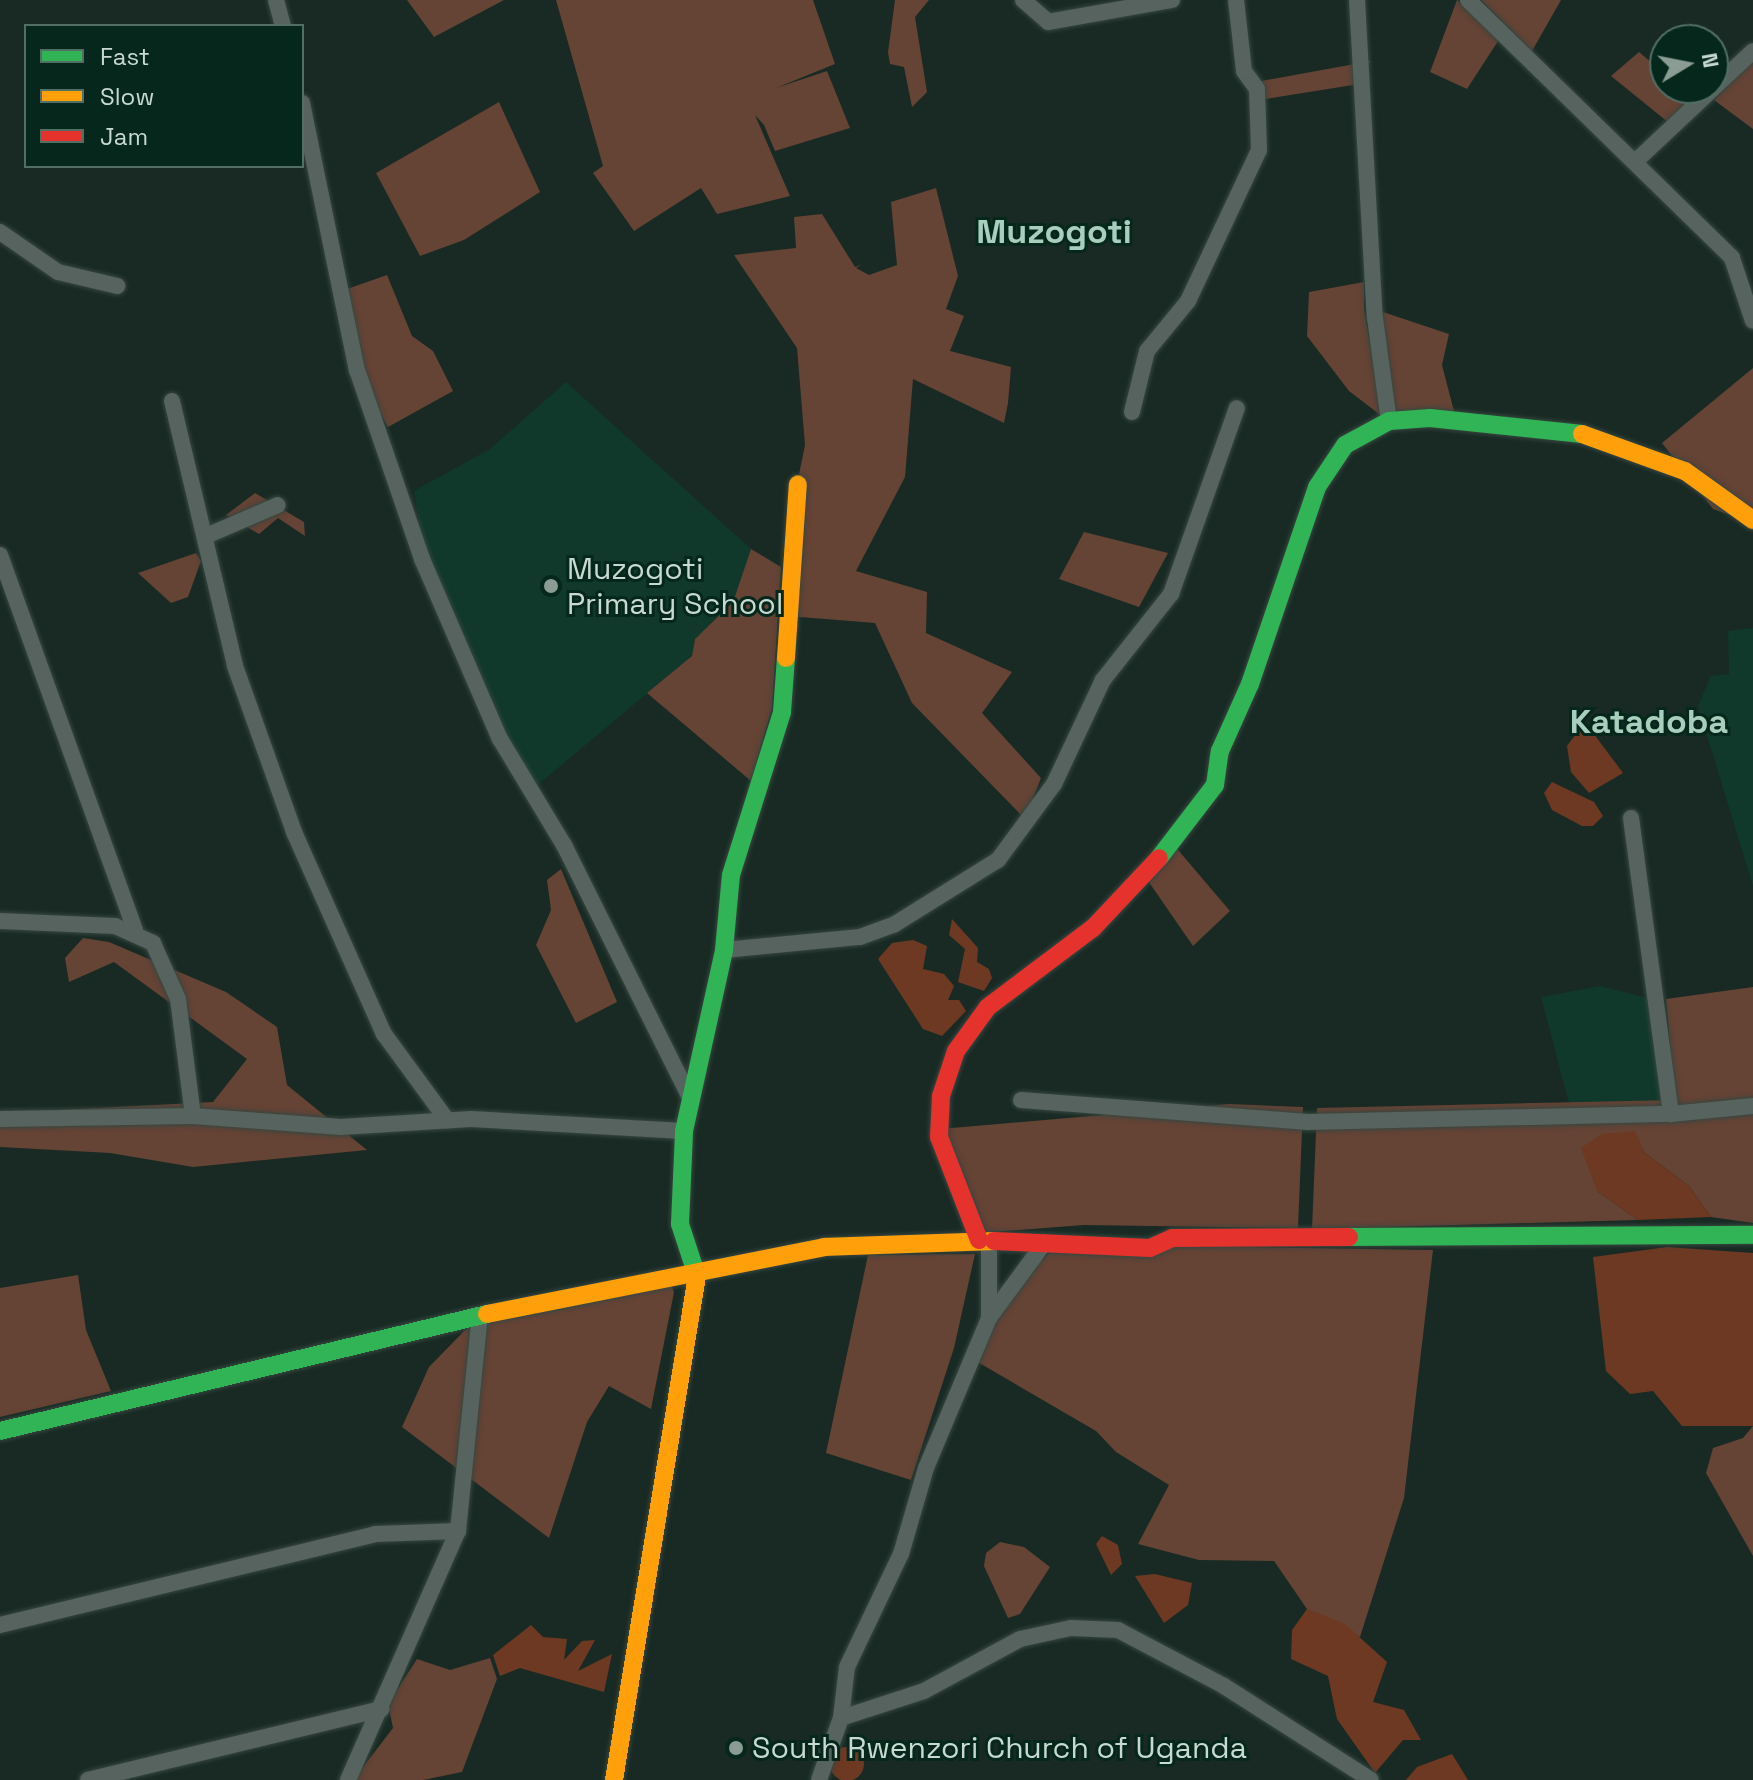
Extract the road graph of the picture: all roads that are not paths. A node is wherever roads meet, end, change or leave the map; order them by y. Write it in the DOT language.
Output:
graph roads {
  1 [pos="276,0"];
  2 [pos="1023,0"];
  3 [pos="1172,0"];
  4 [pos="1236,0"];
  5 [pos="1357,0"];
  6 [pos="1468,0"];
  7 [pos="282,24"];
  8 [pos="1753,51"];
  9 [pos="304,113"];
  10 [pos="1637,160"];
  11 [pos="0,232"];
  12 [pos="117,286"];
  13 [pos="1753,321"];
  14 [pos="172,401"];
  15 [pos="1237,408"];
  16 [pos="1132,412"];
  17 [pos="1389,421"];
  18 [pos="798,484"];
  19 [pos="278,505"];
  20 [pos="1753,520"];
  21 [pos="206,536"];
  22 [pos="0,555"];
  23 [pos="1631,818"];
  24 [pos="0,921"];
  25 [pos="135,930"];
  26 [pos="724,950"];
  27 [pos="689,1096"];
  28 [pos="1021,1100"];
  29 [pos="1753,1106"];
  30 [pos="1671,1114"];
  31 [pos="193,1116"];
  32 [pos="0,1119"];
  33 [pos="447,1120"];
  34 [pos="684,1131"];
  35 [pos="1753,1235"];
  36 [pos="984,1240"];
  37 [pos="1045,1242"];
  38 [pos="698,1273"];
  39 [pos="480,1315"];
  40 [pos="989,1318"];
  41 [pos="0,1431"];
  42 [pos="458,1531"];
  43 [pos="0,1625"];
  44 [pos="382,1709"];
  45 [pos="841,1718"];
  46 [pos="88,1780"];
  47 [pos="348,1780"];
  48 [pos="614,1780"];
  49 [pos="819,1780"];
  50 [pos="1371,1780"];
  1 -- 7 [label="street"];
  2 -- 3 [label="street"];
  4 -- 16 [label="street"];
  5 -- 17 [label="street"];
  6 -- 10 [label="street"];
  8 -- 10 [label="street"];
  9 -- 27 [label="street"];
  10 -- 13 [label="street"];
  11 -- 12 [label="street"];
  14 -- 21 [label="street"];
  15 -- 26 [label="street"];
  17 -- 20 [label="street"];
  17 -- 36 [label="street"];
  18 -- 26 [label="street"];
  19 -- 21 [label="street"];
  21 -- 33 [label="street"];
  22 -- 25 [label="street"];
  23 -- 30 [label="street"];
  24 -- 25 [label="street"];
  25 -- 31 [label="street"];
  26 -- 27 [label="street"];
  27 -- 34 [label="street"];
  28 -- 30 [label="street"];
  29 -- 30 [label="street"];
  31 -- 32 [label="street"];
  31 -- 33 [label="street"];
  33 -- 34 [label="street"];
  34 -- 38 [label="street"];
  35 -- 37 [label="street"];
  36 -- 37 [label="street"];
  36 -- 38 [label="street"];
  36 -- 40 [label="street"];
  37 -- 40 [label="street"];
  38 -- 39 [label="street"];
  38 -- 48 [label="street"];
  39 -- 41 [label="street"];
  39 -- 42 [label="street"];
  40 -- 45 [label="street"];
  42 -- 43 [label="street"];
  42 -- 44 [label="street"];
  44 -- 46 [label="street"];
  44 -- 47 [label="street"];
  45 -- 49 [label="street"];
  45 -- 50 [label="street"];
}
